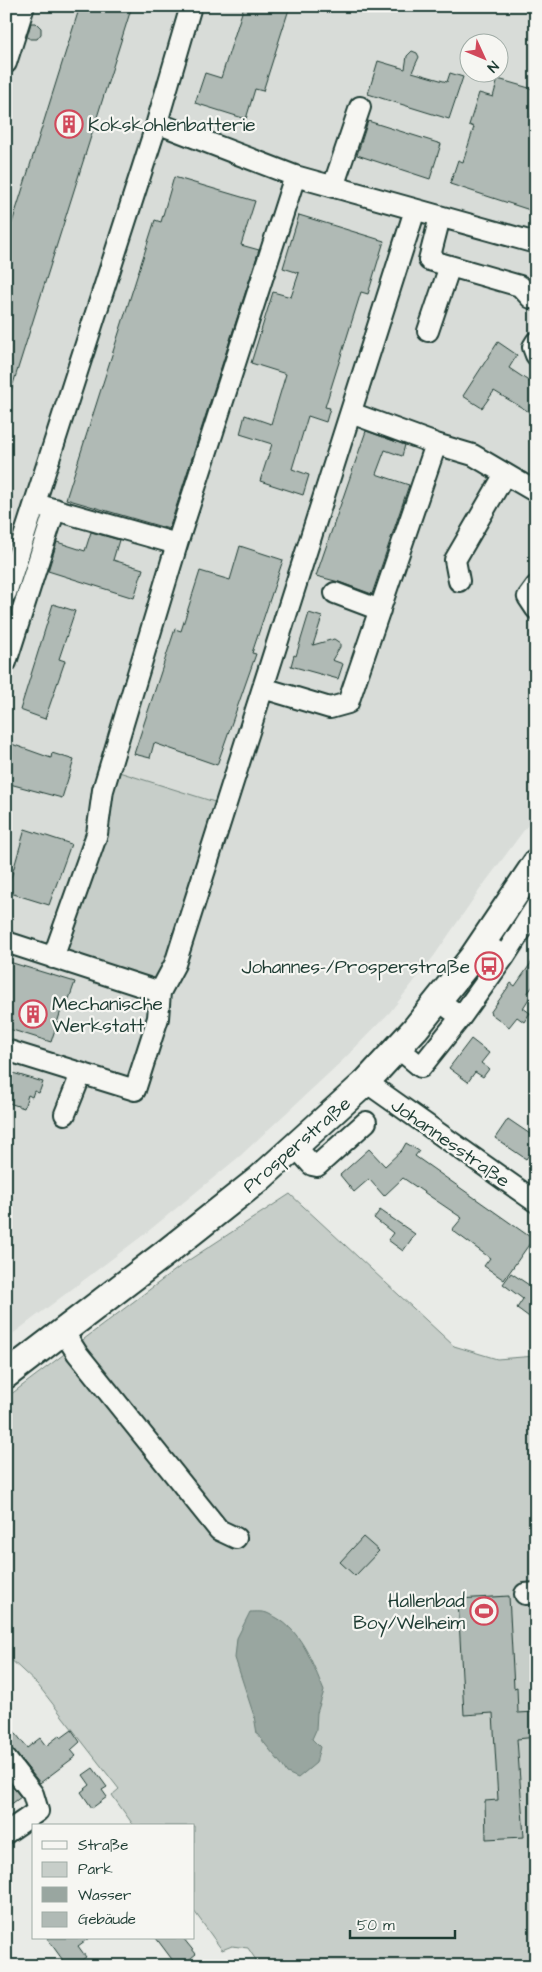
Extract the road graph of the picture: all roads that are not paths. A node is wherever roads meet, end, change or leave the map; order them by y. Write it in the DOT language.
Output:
graph roads {
  1 [pos="24,6"];
  2 [pos="191,6"];
  3 [pos="6,63"];
  4 [pos="360,107"];
  5 [pos="153,136"];
  6 [pos="295,176"];
  7 [pos="333,186"];
  8 [pos="415,210"];
  9 [pos="440,216"];
  10 [pos="536,243"];
  11 [pos="450,266"];
  12 [pos="536,299"];
  13 [pos="428,331"];
  14 [pos="536,342"];
  15 [pos="536,355"];
  16 [pos="351,413"];
  17 [pos="436,444"];
  18 [pos="505,474"];
  19 [pos="536,492"];
  20 [pos="35,504"];
  21 [pos="55,509"];
  22 [pos="178,544"];
  23 [pos="459,581"];
  24 [pos="536,586"];
  25 [pos="6,593"];
  26 [pos="335,593"];
  27 [pos="536,609"];
  28 [pos="380,610"];
  29 [pos="6,662"];
  30 [pos="263,688"];
  31 [pos="536,863"];
  32 [pos="530,900"];
  33 [pos="6,942"];
  34 [pos="483,942"];
  35 [pos="504,957"];
  36 [pos="52,958"];
  37 [pos="160,992"];
  38 [pos="438,1000"];
  39 [pos="461,1017"];
  40 [pos="398,1048"];
  41 [pos="6,1050"];
  42 [pos="81,1074"];
  43 [pos="366,1082"];
  44 [pos="65,1114"];
  45 [pos="366,1122"];
  46 [pos="295,1146"];
  47 [pos="536,1202"];
  48 [pos="63,1331"];
  49 [pos="6,1375"];
  50 [pos="236,1538"];
  51 [pos="6,1759"];
  52 [pos="6,1833"];
  1 -- 3 [label="street"];
  2 -- 5 [label="street"];
  4 -- 7 [label="street"];
  5 -- 6 [label="street"];
  5 -- 20 [label="street"];
  6 -- 7 [label="street"];
  6 -- 22 [label="street"];
  7 -- 8 [label="street"];
  8 -- 9 [label="street"];
  8 -- 16 [label="street"];
  9 -- 10 [label="street"];
  9 -- 11 [label="street"];
  11 -- 12 [label="street"];
  11 -- 13 [label="street"];
  14 -- 15 [label="street"];
  16 -- 17 [label="street"];
  16 -- 30 [label="street"];
  17 -- 18 [label="street"];
  17 -- 28 [label="street"];
  18 -- 19 [label="street"];
  18 -- 23 [label="street"];
  20 -- 21 [label="street"];
  20 -- 25 [label="street"];
  21 -- 22 [label="street"];
  21 -- 29 [label="street"];
  22 -- 36 [label="street"];
  24 -- 27 [label="street"];
  26 -- 28 [label="street"];
  28 -- 30 [label="street"];
  30 -- 37 [label="street"];
  31 -- 32 [label="main road, Prosperstraße"];
  32 -- 34 [label="main road, Prosperstraße"];
  32 -- 35 [label="street"];
  33 -- 36 [label="street"];
  34 -- 35 [label="street"];
  34 -- 38 [label="main road, Prosperstraße"];
  35 -- 39 [label="street"];
  36 -- 37 [label="street"];
  37 -- 42 [label="street"];
  38 -- 39 [label="street"];
  38 -- 40 [label="main road, Prosperstraße"];
  39 -- 40 [label="street"];
  40 -- 43 [label="main road, Prosperstraße"];
  41 -- 42 [label="street"];
  42 -- 44 [label="street"];
  43 -- 46 [label="main road, Prosperstraße"];
  43 -- 47 [label="street, Johannesstraße"];
  45 -- 46 [label="street"];
  46 -- 48 [label="main road, Prosperstraße"];
  48 -- 49 [label="main road, Prosperstraße"];
  48 -- 50 [label="street"];
  51 -- 52 [label="street"];
}
